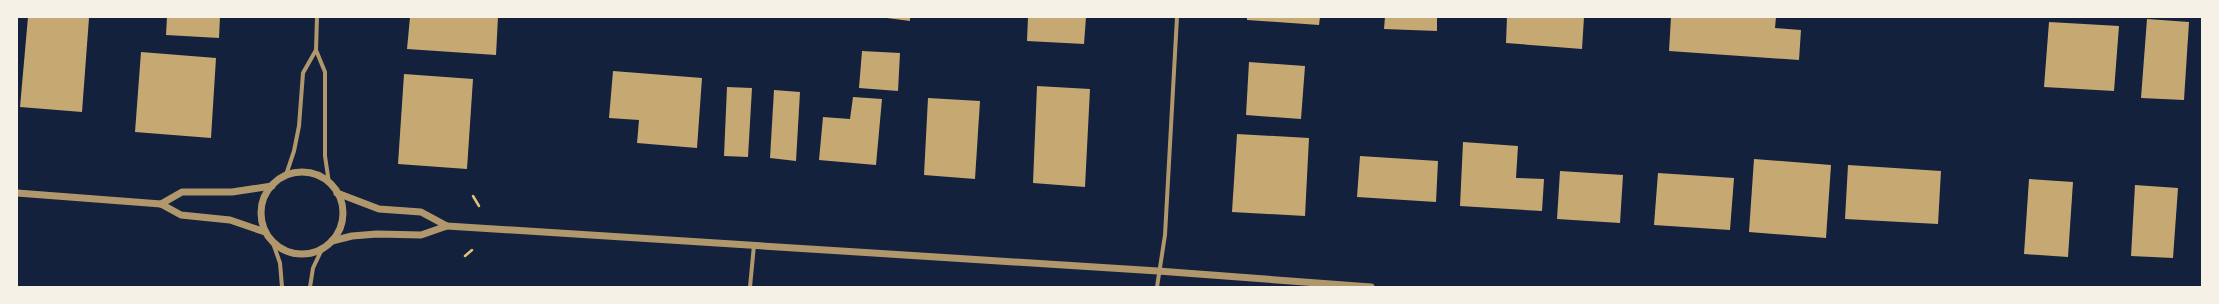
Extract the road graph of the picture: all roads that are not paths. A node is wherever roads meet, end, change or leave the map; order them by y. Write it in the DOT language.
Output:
graph roads {
  1 [pos="317,17"];
  2 [pos="1177,17"];
  3 [pos="316,50"];
  4 [pos="286,175"];
  5 [pos="329,184"];
  6 [pos="272,186"];
  7 [pos="17,193"];
  8 [pos="337,193"];
  9 [pos="161,204"];
  10 [pos="447,226"];
  11 [pos="266,232"];
  12 [pos="332,241"];
  13 [pos="273,243"];
  14 [pos="754,244"];
  15 [pos="322,249"];
  16 [pos="1158,271"];
  17 [pos="282,287"];
  18 [pos="310,287"];
  19 [pos="750,287"];
  20 [pos="1157,287"];
  21 [pos="1371,287"];
  1 -- 3 [label="street"];
  2 -- 16 [label="street"];
  3 -- 4 [label="street"];
  3 -- 5 [label="street"];
  4 -- 5 [label="street"];
  4 -- 6 [label="street"];
  5 -- 8 [label="street"];
  6 -- 9 [label="street"];
  6 -- 11 [label="street"];
  7 -- 9 [label="street"];
  8 -- 10 [label="street"];
  8 -- 12 [label="street"];
  9 -- 11 [label="street"];
  10 -- 12 [label="street"];
  10 -- 14 [label="street"];
  11 -- 13 [label="street"];
  12 -- 15 [label="street"];
  13 -- 15 [label="street"];
  13 -- 17 [label="street"];
  14 -- 16 [label="street"];
  14 -- 19 [label="street"];
  15 -- 18 [label="street"];
  16 -- 20 [label="street"];
  16 -- 21 [label="street"];
}
